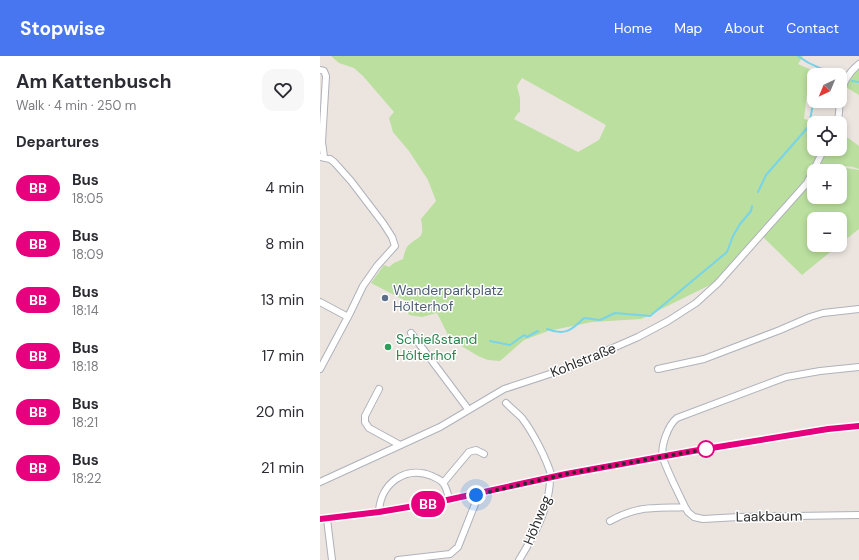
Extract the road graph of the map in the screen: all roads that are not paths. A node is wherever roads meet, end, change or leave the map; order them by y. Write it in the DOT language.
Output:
graph roads {
  1 [pos="859,64"];
  2 [pos="320,70"];
  3 [pos="839,116"];
  4 [pos="820,156"];
  5 [pos="322,157"];
  6 [pos="320,302"];
  7 [pos="859,309"];
  8 [pos="348,317"];
  9 [pos="411,333"];
  10 [pos="859,367"];
  11 [pos="320,369"];
  12 [pos="658,369"];
  13 [pos="379,389"];
  14 [pos="506,403"];
  15 [pos="468,409"];
  16 [pos="859,426"];
  17 [pos="400,445"];
  18 [pos="484,454"];
  19 [pos="662,456"];
  20 [pos="551,478"];
  21 [pos="320,482"];
  22 [pos="443,483"];
  23 [pos="476,495"];
  24 [pos="448,500"];
  25 [pos="685,506"];
  26 [pos="379,512"];
  27 [pos="859,516"];
  28 [pos="320,519"];
  29 [pos="327,519"];
  30 [pos="610,521"];
  31 [pos="332,560"];
  32 [pos="398,560"];
  33 [pos="519,560"];
  1 -- 3 [label="street"];
  2 -- 5 [label="street"];
  4 -- 15 [label="street, Kohlstraße"];
  5 -- 8 [label="street"];
  6 -- 8 [label="street"];
  7 -- 12 [label="street"];
  8 -- 11 [label="street"];
  9 -- 15 [label="street"];
  10 -- 19 [label="street"];
  13 -- 17 [label="street"];
  14 -- 20 [label="street"];
  15 -- 17 [label="street, Kohlstraße"];
  16 -- 19 [label="street"];
  17 -- 21 [label="street, Kohlstraße"];
  18 -- 22 [label="street"];
  19 -- 20 [label="street"];
  19 -- 25 [label="street, Laakbaum"];
  20 -- 23 [label="street"];
  20 -- 33 [label="street, Höhweg"];
  22 -- 24 [label="street"];
  22 -- 26 [label="street"];
  23 -- 24 [label="street"];
  23 -- 32 [label="street"];
  24 -- 26 [label="street"];
  25 -- 27 [label="street, Laakbaum"];
  25 -- 30 [label="street"];
  26 -- 29 [label="street"];
  28 -- 29 [label="street"];
  29 -- 31 [label="street"];
}
